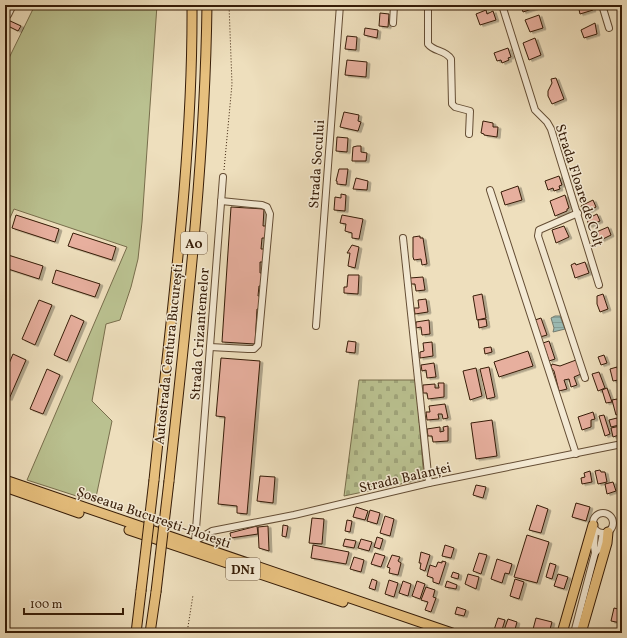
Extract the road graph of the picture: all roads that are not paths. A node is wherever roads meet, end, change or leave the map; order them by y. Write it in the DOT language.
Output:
graph roads {
  1 [pos="13,5"];
  2 [pos="192,5"];
  3 [pos="207,5"];
  4 [pos="340,5"];
  5 [pos="394,5"];
  6 [pos="428,5"];
  7 [pos="502,5"];
  8 [pos="602,5"];
  9 [pos="8,15"];
  10 [pos="393,23"];
  11 [pos="609,28"];
  12 [pos="469,134"];
  13 [pos="223,177"];
  14 [pos="490,190"];
  15 [pos="221,201"];
  16 [pos="578,213"];
  17 [pos="403,238"];
  18 [pos="599,285"];
  19 [pos="316,326"];
  20 [pos="210,347"];
  21 [pos="585,378"];
  22 [pos="622,444"];
  23 [pos="576,454"];
  24 [pos="5,480"];
  25 [pos="429,483"];
  26 [pos="5,487"];
  27 [pos="594,527"];
  28 [pos="606,532"];
  29 [pos="195,543"];
  30 [pos="595,553"];
  31 [pos="139,610"];
  32 [pos="131,633"];
  33 [pos="136,633"];
  34 [pos="150,633"];
  35 [pos="433,633"];
  36 [pos="452,633"];
  37 [pos="562,633"];
  38 [pos="574,633"];
  39 [pos="582,633"];
  1 -- 9 [label="street"];
  2 -- 31 [label="highway, Autostrada Centura București / A0, bridge"];
  3 -- 34 [label="highway, Autostrada Centura București / A0, bridge"];
  4 -- 19 [label="street, Strada Socului"];
  5 -- 10 [label="street"];
  6 -- 12 [label="street"];
  7 -- 16 [label="street, Strada Floare de Colț"];
  8 -- 11 [label="street"];
  13 -- 15 [label="street, Strada Crizantemelor"];
  14 -- 23 [label="street"];
  15 -- 20 [label="street, Strada Crizantemelor"];
  15 -- 20 [label="street"];
  16 -- 18 [label="street, Strada Floare de Colț"];
  16 -- 21 [label="street"];
  17 -- 25 [label="street"];
  20 -- 29 [label="street, Strada Crizantemelor"];
  22 -- 23 [label="street, Strada Balanței"];
  23 -- 25 [label="street, Strada Balanței"];
  24 -- 29 [label="highway, Șoseaua București-Ploiești / DN1"];
  25 -- 29 [label="street, Strada Balanței"];
  26 -- 35 [label="highway, Șoseaua București-Ploiești / DN1"];
  27 -- 28 [label="street"];
  27 -- 28 [label="street"];
  27 -- 30 [label="street"];
  27 -- 37 [label="highway"];
  28 -- 30 [label="street"];
  28 -- 39 [label="highway"];
  29 -- 36 [label="highway, Șoseaua București-Ploiești / DN1"];
  30 -- 38 [label="street"];
  31 -- 32 [label="highway"];
  31 -- 33 [label="highway, Autostrada Centura București / A0"];
}
